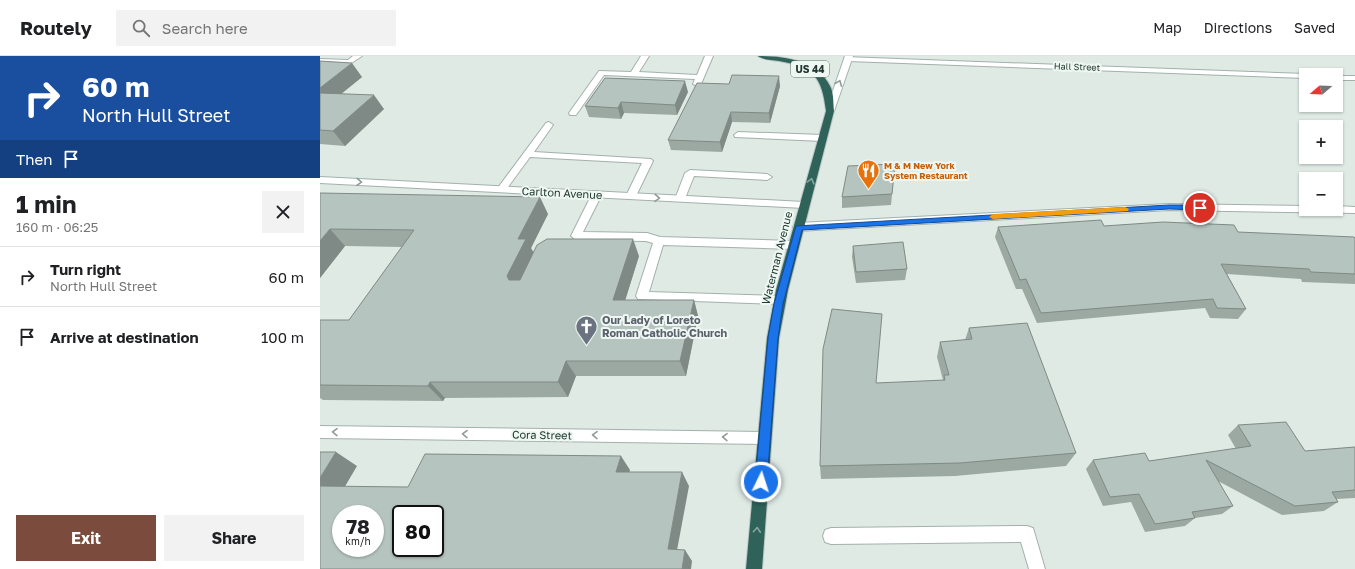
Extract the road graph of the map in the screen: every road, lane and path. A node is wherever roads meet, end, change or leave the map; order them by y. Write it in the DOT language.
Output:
graph roads {
  1 [pos="358,56"];
  2 [pos="645,56"];
  3 [pos="710,56"];
  4 [pos="762,56"];
  5 [pos="849,57"];
  6 [pos="320,61"];
  7 [pos="634,74"];
  8 [pos="1299,76"];
  9 [pos="700,77"];
  10 [pos="1343,78"];
  11 [pos="1355,78"];
  12 [pos="694,91"];
  13 [pos="830,111"];
  14 [pos="573,113"];
  15 [pos="549,125"];
  16 [pos="738,135"];
  17 [pos="822,138"];
  18 [pos="527,154"];
  19 [pos="767,177"];
  20 [pos="320,180"];
  21 [pos="502,189"];
  22 [pos="597,194"];
  23 [pos="631,196"];
  24 [pos="680,199"];
  25 [pos="804,205"];
  26 [pos="1355,210"];
  27 [pos="798,227"];
  28 [pos="576,236"];
  29 [pos="659,242"];
  30 [pos="564,244"];
  31 [pos="794,245"];
  32 [pos="780,300"];
  33 [pos="320,432"];
  34 [pos="764,438"];
  35 [pos="831,536"];
  36 [pos="754,569"];
  37 [pos="1037,569"];
  1 -- 6 [label="street"];
  2 -- 7 [label="street"];
  3 -- 9 [label="street"];
  4 -- 13 [label="highway, US 44"];
  5 -- 8 [label="street, Hall Street"];
  13 -- 5 [label="street, Waterman Avenue, one-way"];
  7 -- 9 [label="street"];
  7 -- 14 [label="street"];
  9 -- 12 [label="street"];
  10 -- 11 [label="street"];
  13 -- 17 [label="highway, Waterman Avenue / US 44"];
  15 -- 18 [label="street"];
  16 -- 17 [label="street"];
  25 -- 17 [label="highway, Waterman Avenue / US 44, one-way"];
  18 -- 21 [label="street"];
  18 -- 23 [label="street"];
  19 -- 24 [label="street"];
  20 -- 21 [label="street, Carlton Avenue, one-way"];
  21 -- 22 [label="street, Carlton Avenue"];
  22 -- 23 [label="street, Carlton Avenue"];
  22 -- 28 [label="street"];
  23 -- 24 [label="street, Carlton Avenue, one-way"];
  24 -- 25 [label="street, Carlton Avenue"];
  25 -- 27 [label="highway, Waterman Avenue / US 44"];
  26 -- 27 [label="street"];
  27 -- 31 [label="highway, Waterman Avenue / US 44"];
  28 -- 29 [label="street"];
  28 -- 30 [label="street"];
  29 -- 31 [label="street"];
  29 -- 32 [label="street"];
  31 -- 32 [label="highway, Waterman Avenue / US 44"];
  32 -- 34 [label="highway, Waterman Avenue / US 44"];
  34 -- 33 [label="street, Cora Street, one-way"];
  36 -- 34 [label="highway, Waterman Avenue / US 44, one-way"];
  35 -- 37 [label="street"];
}
